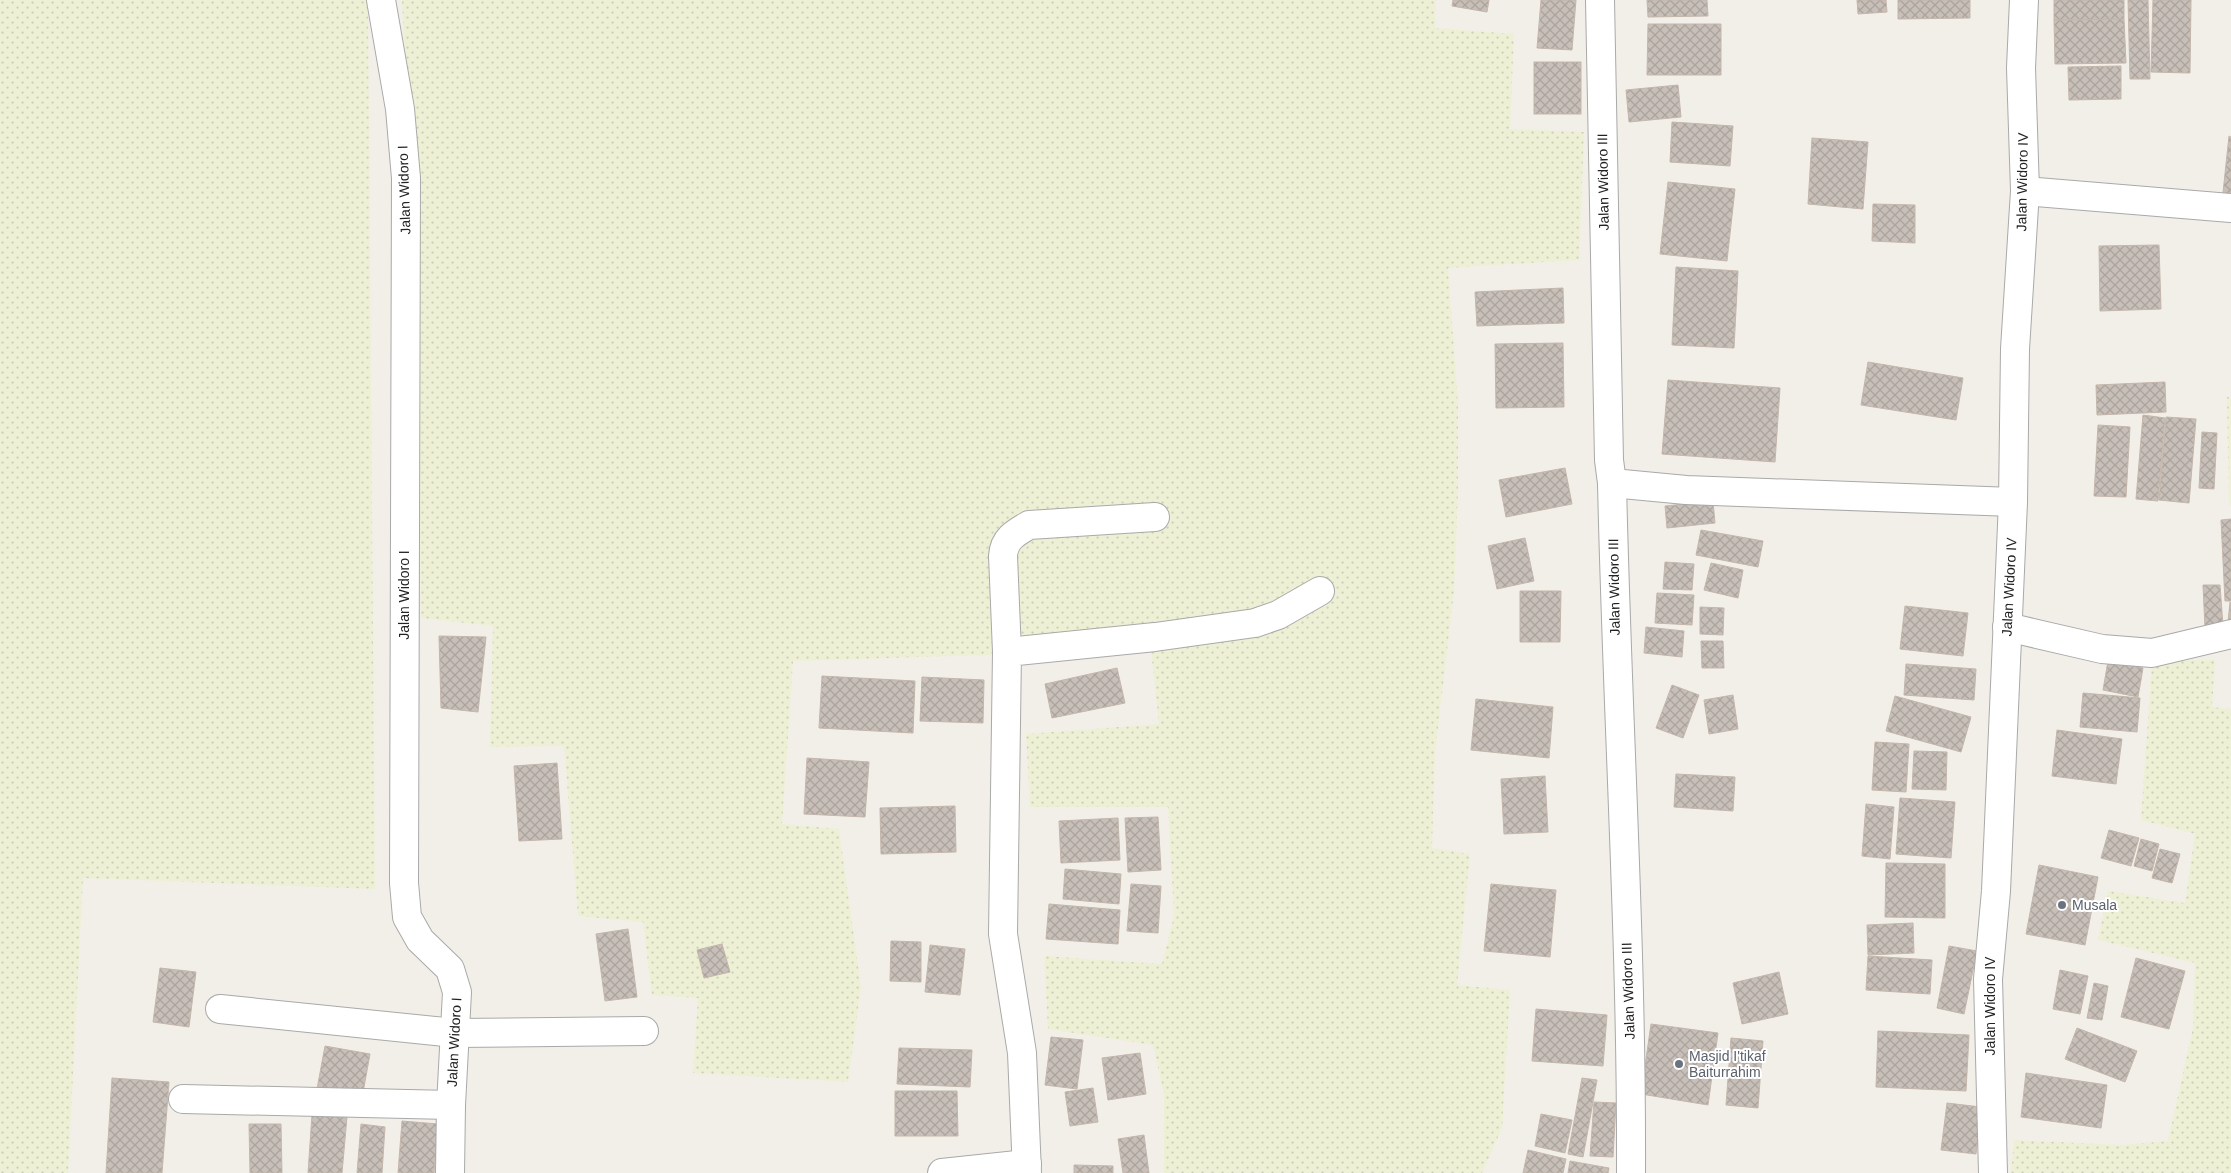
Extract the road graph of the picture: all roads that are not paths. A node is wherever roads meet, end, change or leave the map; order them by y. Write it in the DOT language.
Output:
graph roads {
  1 [pos="381,0"];
  2 [pos="1600,0"];
  3 [pos="2024,0"];
  4 [pos="2025,190"];
  5 [pos="2231,208"];
  6 [pos="1612,483"];
  7 [pos="2013,502"];
  8 [pos="1155,516"];
  9 [pos="1320,590"];
  10 [pos="2007,627"];
  11 [pos="2231,634"];
  12 [pos="1007,652"];
  13 [pos="220,1009"];
  14 [pos="644,1031"];
  15 [pos="455,1033"];
  16 [pos="183,1099"];
  17 [pos="451,1105"];
  18 [pos="1027,1169"];
  19 [pos="450,1173"];
  20 [pos="942,1173"];
  21 [pos="1631,1173"];
  22 [pos="1993,1173"];
  1 -- 15 [label="street, Jalan Widoro I"];
  2 -- 6 [label="street, Jalan Widoro III"];
  3 -- 4 [label="street, Jalan Widoro IV"];
  4 -- 5 [label="street"];
  4 -- 7 [label="street, Jalan Widoro IV"];
  6 -- 7 [label="street"];
  6 -- 21 [label="street, Jalan Widoro III"];
  7 -- 10 [label="street, Jalan Widoro IV"];
  8 -- 12 [label="street"];
  9 -- 12 [label="street"];
  10 -- 11 [label="street"];
  10 -- 22 [label="street, Jalan Widoro IV"];
  12 -- 18 [label="street"];
  13 -- 15 [label="street"];
  14 -- 15 [label="street"];
  15 -- 17 [label="street, Jalan Widoro I"];
  16 -- 17 [label="street"];
  17 -- 19 [label="street, Jalan Widoro I"];
  18 -- 20 [label="street"];
}
